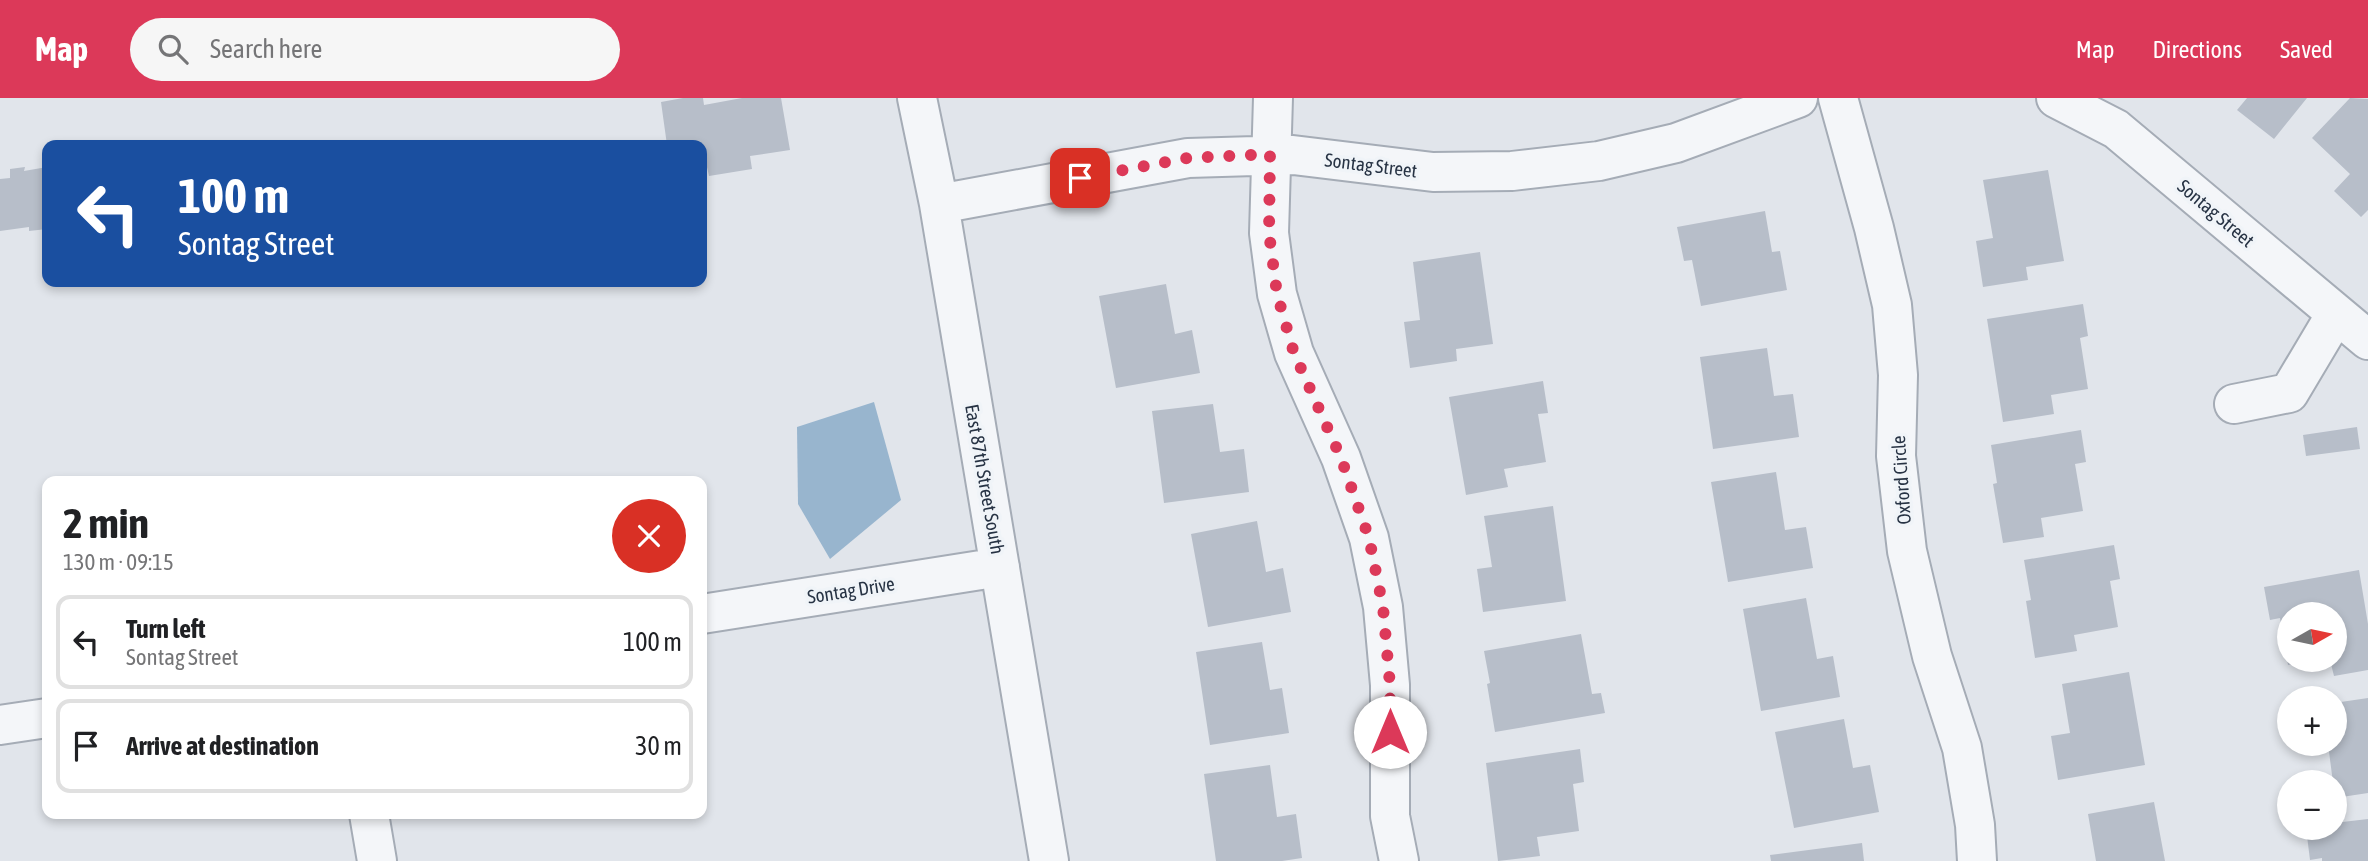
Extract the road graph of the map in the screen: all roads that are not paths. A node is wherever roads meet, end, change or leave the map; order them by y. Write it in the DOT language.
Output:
graph roads {
  1 [pos="917,98"];
  2 [pos="1273,98"];
  3 [pos="1798,98"];
  4 [pos="1838,98"];
  5 [pos="2056,98"];
  6 [pos="1270,154"];
  7 [pos="939,204"];
  8 [pos="2336,314"];
  9 [pos="2368,340"];
  10 [pos="2234,404"];
  11 [pos="1000,567"];
  12 [pos="707,613"];
  13 [pos="42,719"];
  14 [pos="0,725"];
  15 [pos="370,819"];
  16 [pos="377,861"];
  17 [pos="1049,861"];
  18 [pos="1399,861"];
  19 [pos="1977,861"];
  1 -- 7 [label="street, East 87th Street South"];
  2 -- 6 [label="street"];
  3 -- 6 [label="street, Sontag Street"];
  4 -- 19 [label="street, Oxford Circle"];
  5 -- 8 [label="street, Sontag Street"];
  6 -- 7 [label="street, Sontag Street"];
  6 -- 18 [label="street"];
  7 -- 11 [label="street, East 87th Street South"];
  8 -- 9 [label="street, Sontag Street"];
  8 -- 10 [label="street"];
  11 -- 12 [label="street, Sontag Drive"];
  11 -- 17 [label="street, East 87th Street South"];
  13 -- 14 [label="street"];
  15 -- 16 [label="street"];
}
